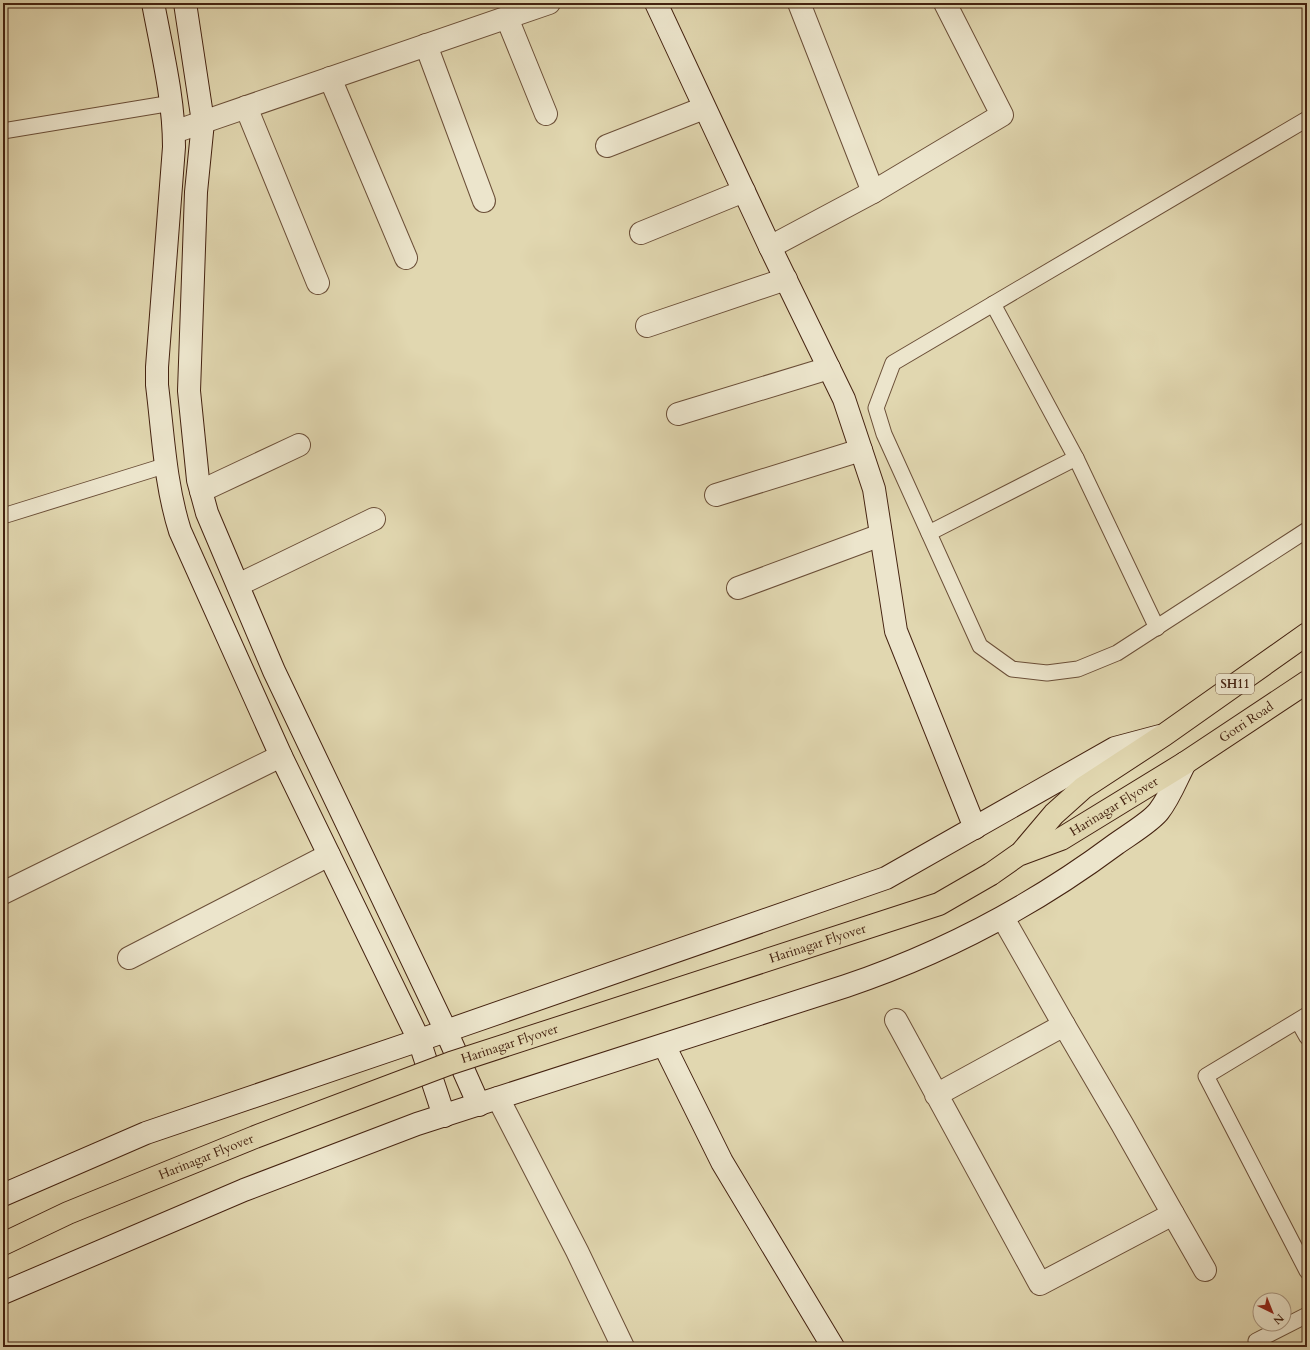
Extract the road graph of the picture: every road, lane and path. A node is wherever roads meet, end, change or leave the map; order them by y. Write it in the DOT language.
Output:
graph roads {
  1 [pos="153,3"];
  2 [pos="185,3"];
  3 [pos="549,3"];
  4 [pos="656,3"];
  5 [pos="799,3"];
  6 [pos="945,3"];
  7 [pos="507,18"];
  8 [pos="426,45"];
  9 [pos="330,78"];
  10 [pos="172,103"];
  11 [pos="246,107"];
  12 [pos="704,108"];
  13 [pos="546,114"];
  14 [pos="1307,119"];
  15 [pos="203,122"];
  16 [pos="3,131"];
  17 [pos="174,132"];
  18 [pos="607,146"];
  19 [pos="744,191"];
  20 [pos="873,192"];
  21 [pos="484,201"];
  22 [pos="641,233"];
  23 [pos="770,247"];
  24 [pos="406,258"];
  25 [pos="786,279"];
  26 [pos="318,283"];
  27 [pos="993,304"];
  28 [pos="647,326"];
  29 [pos="829,368"];
  30 [pos="678,414"];
  31 [pos="299,445"];
  32 [pos="861,450"];
  33 [pos="1076,458"];
  34 [pos="167,466"];
  35 [pos="201,491"];
  36 [pos="716,494"];
  37 [pos="3,516"];
  38 [pos="374,519"];
  39 [pos="1307,530"];
  40 [pos="929,533"];
  41 [pos="881,535"];
  42 [pos="238,585"];
  43 [pos="738,588"];
  44 [pos="1157,628"];
  45 [pos="1307,634"];
  46 [pos="1307,682"];
  47 [pos="1164,735"];
  48 [pos="281,756"];
  49 [pos="1185,763"];
  50 [pos="975,828"];
  51 [pos="329,855"];
  52 [pos="1018,855"];
  53 [pos="3,893"];
  54 [pos="1003,918"];
  55 [pos="129,958"];
  56 [pos="1302,1018"];
  57 [pos="896,1020"];
  58 [pos="1064,1025"];
  59 [pos="446,1031"];
  60 [pos="1307,1037"];
  61 [pos="419,1040"];
  62 [pos="664,1045"];
  63 [pos="936,1095"];
  64 [pos="488,1102"];
  65 [pos="444,1116"];
  66 [pos="3,1195"];
  67 [pos="1173,1214"];
  68 [pos="3,1244"];
  69 [pos="1205,1270"];
  70 [pos="1307,1271"];
  71 [pos="3,1294"];
  72 [pos="1307,1315"];
  73 [pos="623,1347"];
  74 [pos="833,1347"];
  75 [pos="1259,1347"];
  1 -- 10 [label="street"];
  2 -- 15 [label="street"];
  3 -- 7 [label="street"];
  4 -- 12 [label="street"];
  5 -- 20 [label="street"];
  6 -- 20 [label="street"];
  7 -- 8 [label="street"];
  7 -- 13 [label="street"];
  8 -- 9 [label="street"];
  8 -- 21 [label="street"];
  9 -- 11 [label="street"];
  9 -- 24 [label="street"];
  10 -- 16 [label="lane"];
  10 -- 17 [label="street"];
  11 -- 15 [label="street"];
  11 -- 26 [label="street"];
  12 -- 18 [label="street"];
  12 -- 19 [label="street"];
  14 -- 27 [label="lane"];
  15 -- 17 [label="street"];
  15 -- 35 [label="street"];
  17 -- 34 [label="street"];
  19 -- 22 [label="street"];
  19 -- 23 [label="street"];
  20 -- 23 [label="street"];
  23 -- 25 [label="street"];
  25 -- 28 [label="street"];
  25 -- 29 [label="street"];
  27 -- 33 [label="lane"];
  27 -- 40 [label="lane"];
  29 -- 30 [label="street"];
  29 -- 32 [label="street"];
  31 -- 35 [label="street"];
  32 -- 36 [label="street"];
  32 -- 41 [label="street"];
  33 -- 40 [label="lane"];
  33 -- 44 [label="lane"];
  34 -- 37 [label="lane"];
  34 -- 48 [label="street"];
  35 -- 42 [label="street"];
  38 -- 42 [label="street"];
  39 -- 44 [label="lane"];
  40 -- 44 [label="lane"];
  41 -- 43 [label="street"];
  41 -- 50 [label="street"];
  42 -- 59 [label="street"];
  45 -- 47 [label="main road, SH11"];
  46 -- 49 [label="main road, Gotri Road / SH11"];
  47 -- 50 [label="street"];
  47 -- 52 [label="main road, Harinagar Flyover / SH11"];
  48 -- 51 [label="street"];
  48 -- 53 [label="street"];
  49 -- 52 [label="main road, Harinagar Flyover / SH11"];
  49 -- 54 [label="street"];
  50 -- 59 [label="street"];
  51 -- 55 [label="street"];
  51 -- 61 [label="street"];
  52 -- 68 [label="main road, Harinagar Flyover / SH11, bridge"];
  54 -- 58 [label="street"];
  54 -- 62 [label="street"];
  56 -- 60 [label="lane"];
  56 -- 70 [label="lane"];
  57 -- 63 [label="street"];
  58 -- 63 [label="street"];
  58 -- 67 [label="street"];
  59 -- 61 [label="street"];
  59 -- 64 [label="street"];
  61 -- 65 [label="street"];
  61 -- 66 [label="street"];
  62 -- 64 [label="street"];
  62 -- 74 [label="street"];
  63 -- 67 [label="street"];
  64 -- 65 [label="street"];
  64 -- 73 [label="street"];
  65 -- 71 [label="street"];
  67 -- 69 [label="street"];
  72 -- 75 [label="lane"];
}
